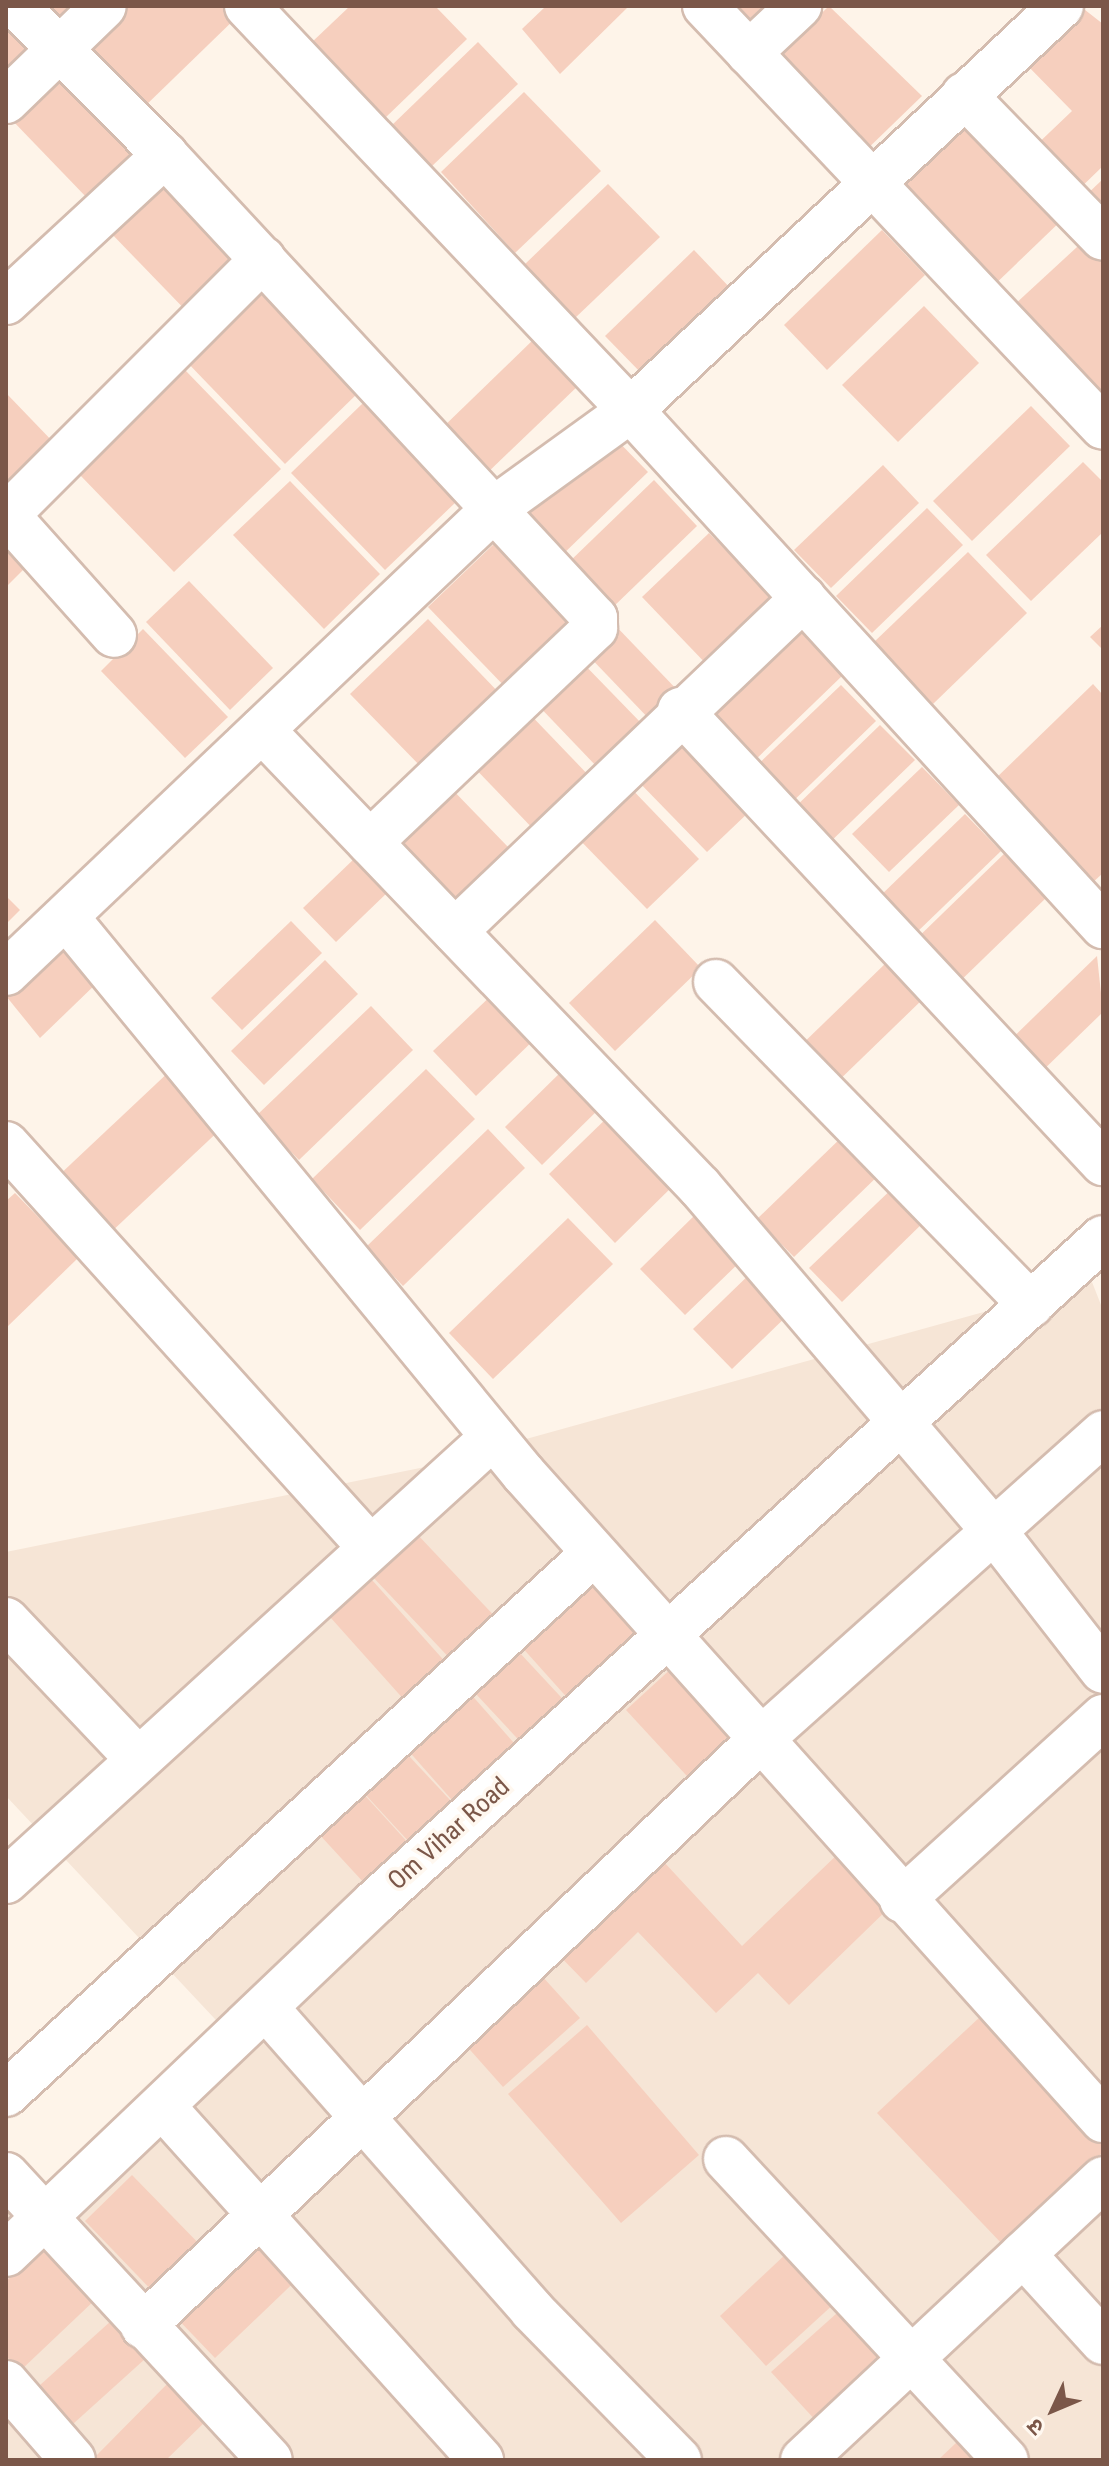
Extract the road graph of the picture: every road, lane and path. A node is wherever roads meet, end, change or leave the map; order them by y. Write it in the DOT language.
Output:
graph roads {
  1 [pos="17,6"];
  2 [pos="104,6"];
  3 [pos="247,6"];
  4 [pos="705,6"];
  5 [pos="799,6"];
  6 [pos="1061,6"];
  7 [pos="59,50"];
  8 [pos="749,53"];
  9 [pos="964,95"];
  10 [pos="6,101"];
  11 [pos="165,155"];
  12 [pos="871,178"];
  13 [pos="1103,238"];
  14 [pos="263,259"];
  15 [pos="6,302"];
  16 [pos="631,410"];
  17 [pos="1103,427"];
  18 [pos="494,509"];
  19 [pos="6,514"];
  20 [pos="804,598"];
  21 [pos="114,635"];
  22 [pos="680,710"];
  23 [pos="262,730"];
  24 [pos="370,842"];
  25 [pos="66,917"];
  26 [pos="1103,926"];
  27 [pos="455,931"];
  28 [pos="6,973"];
  29 [pos="716,982"];
  30 [pos="6,1144"];
  31 [pos="1103,1163"];
  32 [pos="1103,1238"];
  33 [pos="1031,1305"];
  34 [pos="901,1423"];
  35 [pos="1103,1433"];
  36 [pos="493,1437"];
  37 [pos="994,1531"];
  38 [pos="368,1545"];
  39 [pos="593,1554"];
  40 [pos="6,1620"];
  41 [pos="668,1635"];
  42 [pos="1103,1671"];
  43 [pos="1103,1717"];
  44 [pos="759,1741"];
  45 [pos="137,1758"];
  46 [pos="6,1881"];
  47 [pos="902,1900"];
  48 [pos="266,2008"];
  49 [pos="6,2094"];
  50 [pos="164,2108"];
  51 [pos="362,2120"];
  52 [pos="1103,2120"];
  53 [pos="726,2159"];
  54 [pos="6,2175"];
  55 [pos="1103,2179"];
  56 [pos="262,2211"];
  57 [pos="45,2218"];
  58 [pos="6,2254"];
  59 [pos="1023,2254"];
  60 [pos="143,2326"];
  61 [pos="1103,2342"];
  62 [pos="910,2360"];
  63 [pos="6,2383"];
  64 [pos="73,2460"];
  65 [pos="270,2460"];
  66 [pos="481,2460"];
  67 [pos="679,2460"];
  68 [pos="803,2460"];
  69 [pos="1006,2460"];
  1 -- 7 [label="street"];
  2 -- 7 [label="street"];
  3 -- 16 [label="street"];
  4 -- 8 [label="street"];
  5 -- 8 [label="street"];
  6 -- 9 [label="street"];
  7 -- 10 [label="street"];
  7 -- 11 [label="street"];
  8 -- 12 [label="street"];
  9 -- 12 [label="street"];
  9 -- 13 [label="street"];
  11 -- 14 [label="street"];
  11 -- 15 [label="street"];
  12 -- 16 [label="street"];
  12 -- 17 [label="street"];
  14 -- 18 [label="street"];
  14 -- 19 [label="street"];
  16 -- 18 [label="street"];
  16 -- 20 [label="street"];
  18 -- 23 [label="street"];
  18 -- 24 [label="street"];
  19 -- 21 [label="street"];
  20 -- 22 [label="street"];
  20 -- 26 [label="street"];
  22 -- 27 [label="street"];
  22 -- 31 [label="street"];
  23 -- 24 [label="street"];
  23 -- 25 [label="street"];
  24 -- 27 [label="street"];
  25 -- 28 [label="street"];
  25 -- 36 [label="street"];
  27 -- 34 [label="street"];
  29 -- 33 [label="street"];
  30 -- 38 [label="street"];
  32 -- 33 [label="street, Om Vihar Road"];
  33 -- 34 [label="street, Om Vihar Road"];
  34 -- 37 [label="street"];
  34 -- 41 [label="street, Om Vihar Road"];
  35 -- 37 [label="street"];
  36 -- 38 [label="street"];
  36 -- 39 [label="street"];
  37 -- 42 [label="street"];
  37 -- 44 [label="street"];
  38 -- 45 [label="street"];
  39 -- 41 [label="street"];
  39 -- 49 [label="street"];
  40 -- 45 [label="street"];
  41 -- 44 [label="street"];
  41 -- 48 [label="street, Om Vihar Road"];
  43 -- 47 [label="street"];
  44 -- 47 [label="street"];
  44 -- 51 [label="street"];
  45 -- 46 [label="street"];
  47 -- 52 [label="street"];
  48 -- 50 [label="street, Om Vihar Road"];
  48 -- 51 [label="street"];
  50 -- 56 [label="street"];
  50 -- 57 [label="street, Om Vihar Road"];
  51 -- 56 [label="street"];
  51 -- 67 [label="street"];
  53 -- 62 [label="street"];
  54 -- 57 [label="street"];
  55 -- 59 [label="street"];
  56 -- 60 [label="street"];
  56 -- 66 [label="street"];
  57 -- 58 [label="street, Om Vihar Road"];
  57 -- 60 [label="street"];
  59 -- 61 [label="street"];
  59 -- 62 [label="street"];
  60 -- 65 [label="street"];
  62 -- 68 [label="street"];
  62 -- 69 [label="street"];
  63 -- 64 [label="street"];
}
